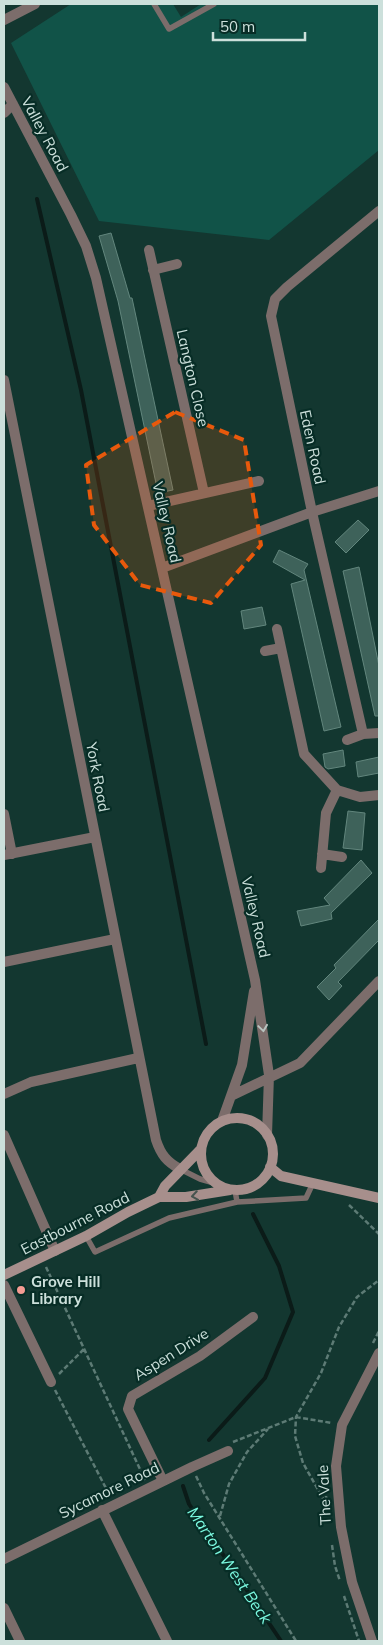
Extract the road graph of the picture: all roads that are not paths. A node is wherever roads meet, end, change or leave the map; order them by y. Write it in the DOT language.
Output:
graph roads {
  1 [pos="35,4"];
  2 [pos="154,4"];
  3 [pos="214,4"];
  4 [pos="4,20"];
  5 [pos="4,87"];
  6 [pos="13,104"];
  7 [pos="4,113"];
  8 [pos="379,211"];
  9 [pos="149,250"];
  10 [pos="177,264"];
  11 [pos="153,270"];
  12 [pos="4,380"];
  13 [pos="259,481"];
  14 [pos="379,491"];
  15 [pos="204,494"];
  16 [pos="148,506"];
  17 [pos="312,512"];
  18 [pos="162,568"];
  19 [pos="277,628"];
  20 [pos="281,648"];
  21 [pos="265,651"];
  22 [pos="379,733"];
  23 [pos="364,734"];
  24 [pos="347,740"];
  25 [pos="337,790"];
  26 [pos="379,795"];
  27 [pos="4,814"];
  28 [pos="95,837"];
  29 [pos="322,854"];
  30 [pos="8,855"];
  31 [pos="342,856"];
  32 [pos="321,868"];
  33 [pos="115,940"];
  34 [pos="4,962"];
  35 [pos="255,980"];
  36 [pos="379,981"];
  37 [pos="138,1058"];
  38 [pos="269,1077"];
  39 [pos="4,1094"];
  40 [pos="231,1096"];
  41 [pos="222,1121"];
  42 [pos="4,1135"];
  43 [pos="267,1135"];
  44 [pos="201,1149"];
  45 [pos="270,1167"];
  46 [pos="180,1169"];
  47 [pos="214,1182"];
  48 [pos="313,1183"];
  49 [pos="233,1190"];
  50 [pos="159,1197"];
  51 [pos="379,1198"];
  52 [pos="237,1202"];
  53 [pos="86,1236"];
  54 [pos="55,1251"];
  55 [pos="4,1275"];
  56 [pos="4,1285"];
  57 [pos="253,1317"];
  58 [pos="379,1353"];
  59 [pos="51,1382"];
  60 [pos="228,1451"];
  61 [pos="162,1481"];
  62 [pos="102,1510"];
  63 [pos="4,1559"];
  64 [pos="4,1608"];
  65 [pos="20,1641"];
  66 [pos="167,1641"];
  67 [pos="372,1641"];
  1 -- 4 [label="street"];
  2 -- 3 [label="lane"];
  5 -- 6 [label="street, Valley Road"];
  6 -- 7 [label="street"];
  6 -- 16 [label="street, Valley Road"];
  8 -- 17 [label="street, Eden Road"];
  9 -- 11 [label="street, Langton Close"];
  10 -- 11 [label="street"];
  11 -- 15 [label="street, Langton Close"];
  12 -- 28 [label="street, York Road"];
  13 -- 15 [label="street"];
  14 -- 17 [label="street"];
  15 -- 16 [label="street"];
  16 -- 18 [label="street, Valley Road"];
  17 -- 18 [label="street"];
  17 -- 23 [label="street, Eden Road"];
  18 -- 35 [label="street, Valley Road"];
  19 -- 20 [label="street"];
  20 -- 21 [label="street"];
  20 -- 25 [label="street"];
  22 -- 23 [label="street"];
  23 -- 24 [label="street"];
  25 -- 26 [label="street"];
  25 -- 29 [label="street"];
  27 -- 30 [label="street"];
  28 -- 30 [label="street"];
  28 -- 33 [label="street, York Road"];
  29 -- 31 [label="street"];
  29 -- 32 [label="street"];
  33 -- 34 [label="street"];
  33 -- 37 [label="street, York Road"];
  35 -- 38 [label="street, Valley Road, one-way"];
  35 -- 40 [label="street, Valley Road"];
  36 -- 38 [label="street"];
  37 -- 39 [label="street"];
  37 -- 46 [label="street, York Road"];
  38 -- 40 [label="street"];
  38 -- 43 [label="street, Valley Road"];
  40 -- 41 [label="street, Valley Road"];
  41 -- 43 [label="street"];
  41 -- 44 [label="street"];
  42 -- 54 [label="street"];
  43 -- 45 [label="street"];
  44 -- 46 [label="street"];
  44 -- 47 [label="street"];
  45 -- 48 [label="street"];
  45 -- 49 [label="street"];
  46 -- 47 [label="lane"];
  46 -- 50 [label="street"];
  47 -- 49 [label="street"];
  48 -- 51 [label="street"];
  48 -- 52 [label="lane"];
  49 -- 50 [label="street, one-way"];
  49 -- 52 [label="lane"];
  50 -- 53 [label="street, Eastbourne Road"];
  52 -- 53 [label="lane"];
  53 -- 54 [label="street, Eastbourne Road"];
  54 -- 55 [label="street, Eastbourne Road"];
  56 -- 59 [label="street"];
  57 -- 61 [label="street, Aspen Drive"];
  58 -- 67 [label="street, The Vale"];
  60 -- 61 [label="street, Sycamore Road"];
  61 -- 62 [label="street, Sycamore Road"];
  62 -- 63 [label="street, Sycamore Road"];
  62 -- 66 [label="street"];
  64 -- 65 [label="street"];
}
